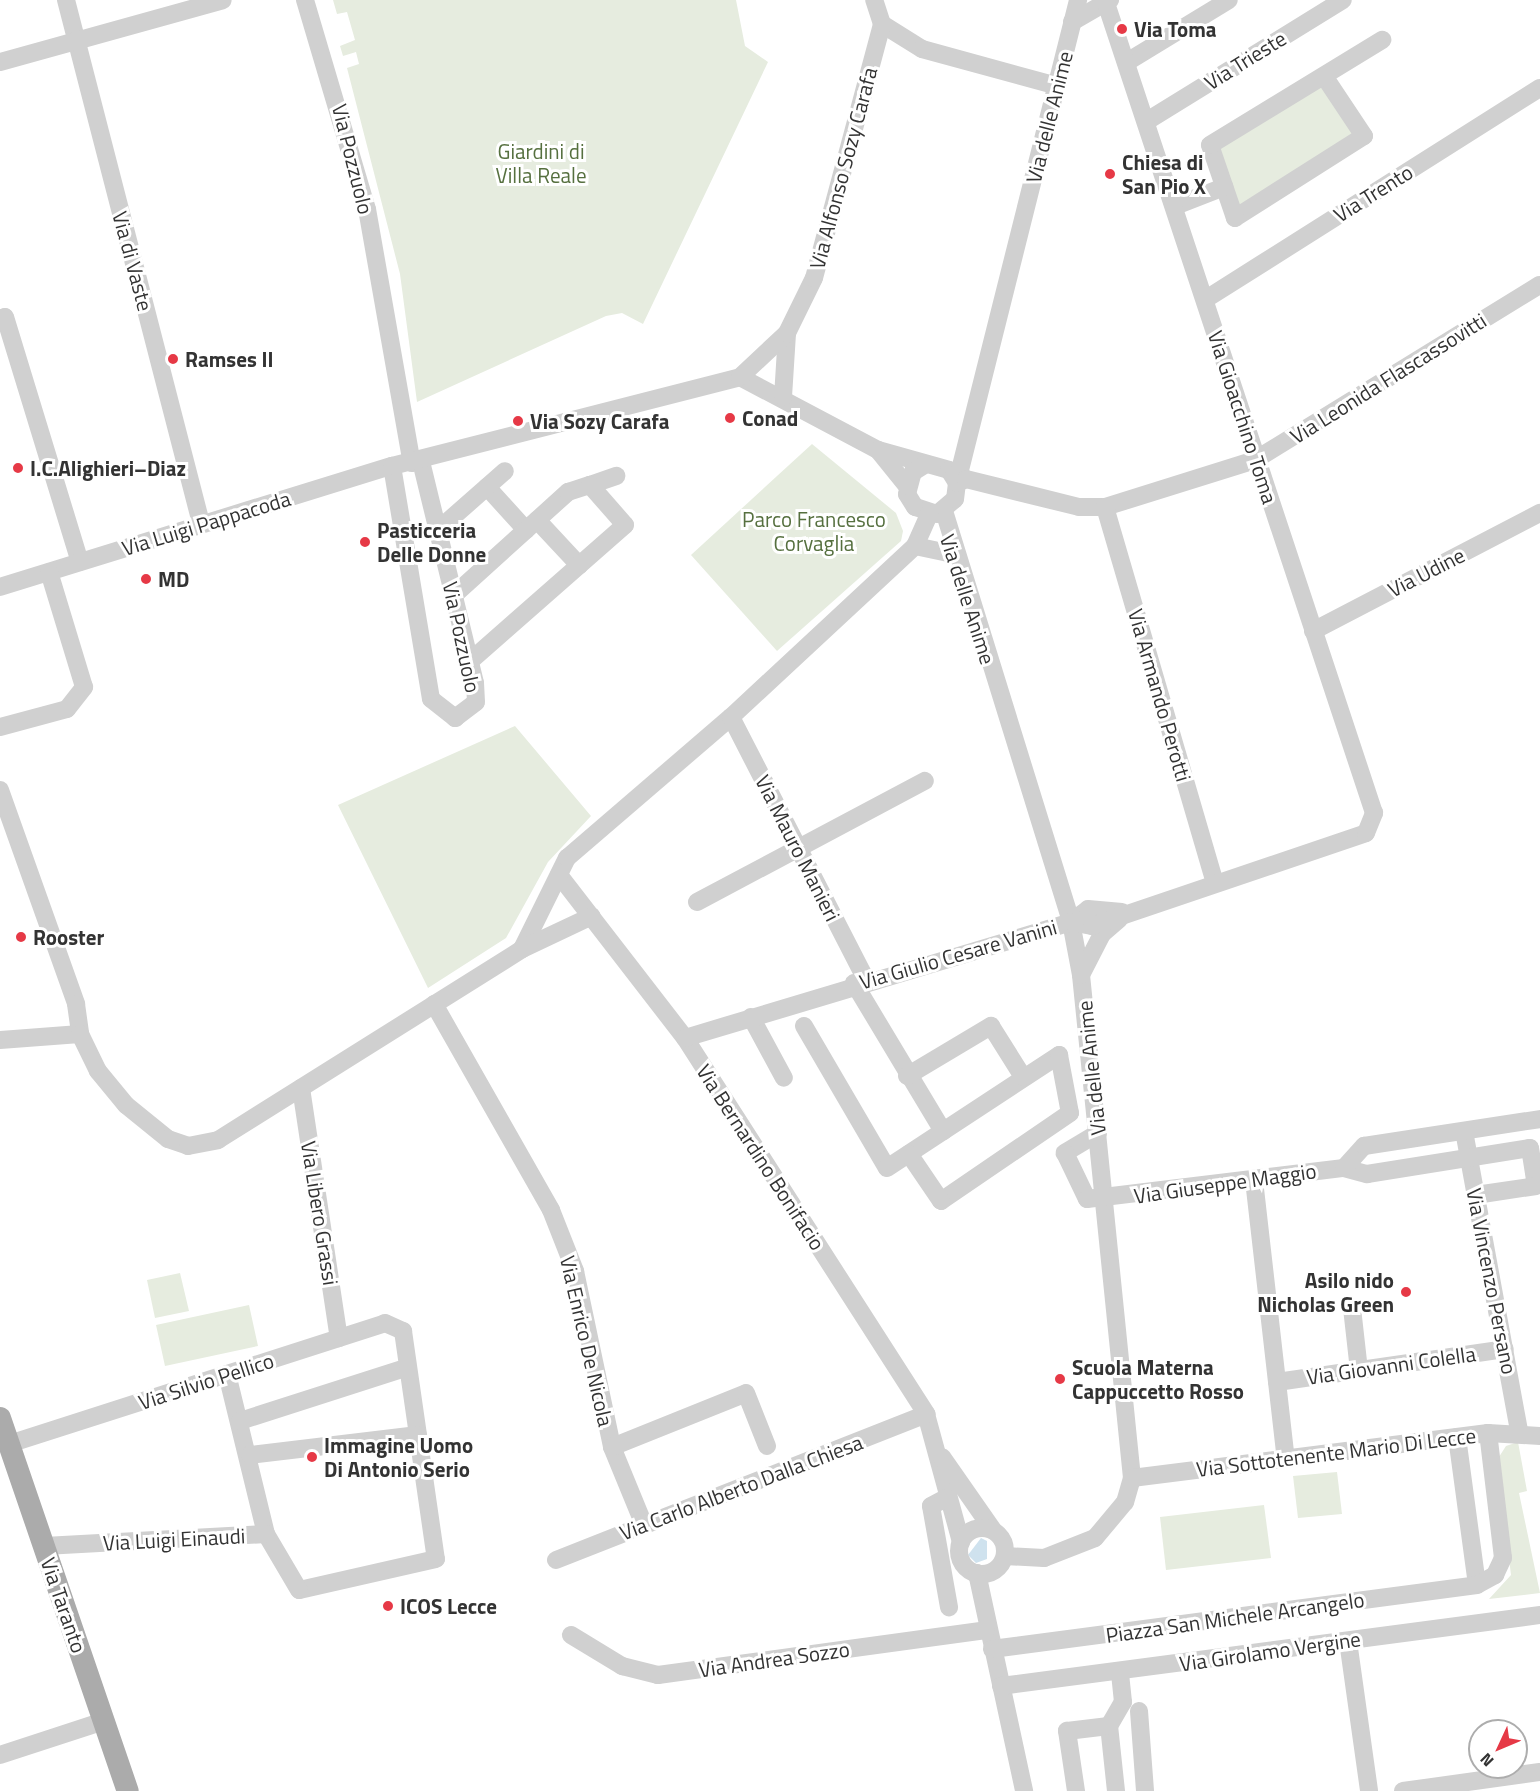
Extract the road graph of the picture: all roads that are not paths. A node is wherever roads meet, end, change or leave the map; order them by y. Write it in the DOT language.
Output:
graph roads {
  1 [pos="66,0"];
  2 [pos="223,0"];
  3 [pos="305,0"];
  4 [pos="874,0"];
  5 [pos="1078,0"];
  6 [pos="1229,0"];
  7 [pos="1343,0"];
  8 [pos="1107,1"];
  9 [pos="1072,22"];
  10 [pos="882,24"];
  11 [pos="1382,40"];
  12 [pos="77,43"];
  13 [pos="0,62"];
  14 [pos="1127,62"];
  15 [pos="1324,76"];
  16 [pos="1057,86"];
  17 [pos="1540,88"];
  18 [pos="1147,121"];
  19 [pos="1224,187"];
  20 [pos="1175,206"];
  21 [pos="1540,285"];
  22 [pos="1206,299"];
  23 [pos="0,319"];
  24 [pos="787,333"];
  25 [pos="740,377"];
  26 [pos="783,397"];
  27 [pos="878,450"];
  28 [pos="1255,460"];
  29 [pos="417,462"];
  30 [pos="926,464"];
  31 [pos="392,466"];
  32 [pos="506,471"];
  33 [pos="616,476"];
  34 [pos="955,480"];
  35 [pos="590,485"];
  36 [pos="907,486"];
  37 [pos="487,487"];
  38 [pos="1105,507"];
  39 [pos="937,512"];
  40 [pos="1540,513"];
  41 [pos="201,523"];
  42 [pos="532,525"];
  43 [pos="438,530"];
  44 [pos="915,546"];
  45 [pos="954,554"];
  46 [pos="80,562"];
  47 [pos="579,565"];
  48 [pos="49,572"];
  49 [pos="0,587"];
  50 [pos="454,595"];
  51 [pos="1313,631"];
  52 [pos="470,661"];
  53 [pos="731,717"];
  54 [pos="0,727"];
  55 [pos="925,781"];
  56 [pos="0,790"];
  57 [pos="1366,833"];
  58 [pos="798,848"];
  59 [pos="559,875"];
  60 [pos="1215,883"];
  61 [pos="697,902"];
  62 [pos="1127,912"];
  63 [pos="592,916"];
  64 [pos="1071,922"];
  65 [pos="522,949"];
  66 [pos="1081,975"];
  67 [pos="860,981"];
  68 [pos="434,1004"];
  69 [pos="751,1017"];
  70 [pos="804,1026"];
  71 [pos="80,1034"];
  72 [pos="2,1035"];
  73 [pos="685,1038"];
  74 [pos="908,1076"];
  75 [pos="1023,1077"];
  76 [pos="784,1078"];
  77 [pos="301,1088"];
  78 [pos="1540,1119"];
  79 [pos="943,1131"];
  80 [pos="1464,1131"];
  81 [pos="1098,1133"];
  82 [pos="909,1154"];
  83 [pos="1469,1158"];
  84 [pos="1344,1167"];
  85 [pos="1254,1179"];
  86 [pos="1476,1195"];
  87 [pos="1106,1199"];
  88 [pos="1352,1308"];
  89 [pos="403,1331"];
  90 [pos="339,1338"];
  91 [pos="1505,1348"];
  92 [pos="408,1367"];
  93 [pos="1359,1370"];
  94 [pos="227,1374"];
  95 [pos="1278,1382"];
  96 [pos="926,1414"];
  97 [pos="0,1418"];
  98 [pos="240,1420"];
  99 [pos="1488,1432"];
  100 [pos="1519,1432"];
  101 [pos="418,1435"];
  102 [pos="1540,1436"];
  103 [pos="1457,1437"];
  104 [pos="9,1444"];
  105 [pos="767,1446"];
  106 [pos="612,1447"];
  107 [pos="939,1453"];
  108 [pos="250,1455"];
  109 [pos="1286,1459"];
  110 [pos="1132,1478"];
  111 [pos="946,1498"];
  112 [pos="644,1525"];
  113 [pos="993,1530"];
  114 [pos="266,1534"];
  115 [pos="961,1542"];
  116 [pos="44,1546"];
  117 [pos="1005,1556"];
  118 [pos="556,1560"];
  119 [pos="942,1570"];
  120 [pos="971,1570"];
  121 [pos="1477,1585"];
  122 [pos="949,1606"];
  123 [pos="1540,1615"];
  124 [pos="986,1630"];
  125 [pos="571,1635"];
  126 [pos="1348,1641"];
  127 [pos="992,1649"];
  128 [pos="1120,1671"];
  129 [pos="1001,1686"];
  130 [pos="1139,1712"];
  131 [pos="104,1721"];
  132 [pos="1109,1726"];
  133 [pos="0,1755"];
  134 [pos="1540,1772"];
  135 [pos="128,1791"];
  136 [pos="1024,1791"];
  137 [pos="1076,1791"];
  138 [pos="1116,1791"];
  139 [pos="1145,1791"];
  140 [pos="1369,1791"];
  141 [pos="1403,1791"];
  1 -- 12 [label="street, Via di Vaste"];
  2 -- 12 [label="street"];
  3 -- 29 [label="street, Via Pozzuolo"];
  4 -- 10 [label="street"];
  5 -- 9 [label="street, Via delle Anime"];
  6 -- 14 [label="street"];
  7 -- 18 [label="street, Via Trieste"];
  8 -- 9 [label="street"];
  8 -- 14 [label="street, Via Gioacchino Toma"];
  9 -- 16 [label="street, Via delle Anime"];
  10 -- 16 [label="street"];
  10 -- 24 [label="street, Via Alfonso Sozy Carafa"];
  11 -- 15 [label="street"];
  12 -- 13 [label="street"];
  12 -- 41 [label="street, Via di Vaste"];
  14 -- 18 [label="street, Via Gioacchino Toma"];
  15 -- 19 [label="street"];
  15 -- 19 [label="street"];
  16 -- 34 [label="street, Via delle Anime"];
  17 -- 22 [label="street, Via Trento"];
  18 -- 20 [label="street, Via Gioacchino Toma"];
  19 -- 20 [label="street"];
  20 -- 22 [label="street, Via Gioacchino Toma"];
  21 -- 28 [label="street, Via Leonida Flascassovitti"];
  22 -- 28 [label="street, Via Gioacchino Toma"];
  23 -- 46 [label="street"];
  24 -- 25 [label="street, Via Alfonso Sozy Carafa"];
  24 -- 26 [label="street, Via Alfonso Sozy Carafa"];
  25 -- 26 [label="street"];
  25 -- 29 [label="street, Via Alfonso Sozy Carafa"];
  26 -- 27 [label="street"];
  27 -- 30 [label="street"];
  27 -- 36 [label="street"];
  28 -- 38 [label="street, Via Leonida Flascassovitti"];
  28 -- 51 [label="street, Via Gioacchino Toma"];
  29 -- 31 [label="street, Via Luigi Pappacoda"];
  29 -- 43 [label="street, Via Pozzuolo"];
  30 -- 34 [label="street"];
  30 -- 36 [label="street"];
  31 -- 41 [label="street, Via Luigi Pappacoda"];
  31 -- 52 [label="street, Via Pozzuolo"];
  32 -- 37 [label="street"];
  33 -- 35 [label="street"];
  34 -- 38 [label="street, Via Leonida Flascassovitti"];
  34 -- 39 [label="street"];
  35 -- 42 [label="street"];
  35 -- 47 [label="street"];
  36 -- 39 [label="street"];
  37 -- 42 [label="street"];
  37 -- 43 [label="street"];
  38 -- 60 [label="street, Via Armando Perotti"];
  39 -- 44 [label="street"];
  39 -- 45 [label="street, Via delle Anime"];
  40 -- 51 [label="street, Via Udine"];
  41 -- 46 [label="street, Via Luigi Pappacoda"];
  42 -- 47 [label="street"];
  42 -- 50 [label="street"];
  43 -- 50 [label="street, Via Pozzuolo"];
  44 -- 45 [label="street"];
  44 -- 53 [label="street"];
  45 -- 64 [label="street, Via delle Anime"];
  46 -- 48 [label="street, Via Luigi Pappacoda"];
  47 -- 52 [label="street"];
  48 -- 49 [label="street, Via Luigi Pappacoda"];
  48 -- 54 [label="street"];
  50 -- 52 [label="street, Via Pozzuolo"];
  51 -- 57 [label="street, Via Gioacchino Toma"];
  53 -- 58 [label="street, Via Mauro Manieri"];
  53 -- 59 [label="street"];
  55 -- 58 [label="street"];
  56 -- 71 [label="street"];
  57 -- 60 [label="street, Via Giulio Cesare Vanini"];
  58 -- 61 [label="street"];
  58 -- 67 [label="street, Via Mauro Manieri"];
  59 -- 63 [label="street, Via Bernardino Bonifacio"];
  59 -- 65 [label="street"];
  60 -- 62 [label="street, Via Giulio Cesare Vanini"];
  62 -- 64 [label="street, Via Giulio Cesare Vanini"];
  62 -- 66 [label="street"];
  63 -- 65 [label="street"];
  63 -- 73 [label="street, Via Bernardino Bonifacio"];
  64 -- 66 [label="street, Via delle Anime"];
  64 -- 67 [label="street, Via Giulio Cesare Vanini"];
  65 -- 68 [label="street"];
  66 -- 81 [label="street, Via delle Anime"];
  67 -- 69 [label="street, Via Giulio Cesare Vanini"];
  67 -- 74 [label="street, Via Mauro Manieri"];
  68 -- 77 [label="street"];
  68 -- 106 [label="street, Via Enrico De Nicola"];
  69 -- 73 [label="street, Via Giulio Cesare Vanini"];
  69 -- 76 [label="street"];
  70 -- 82 [label="street"];
  71 -- 72 [label="street"];
  71 -- 77 [label="street"];
  73 -- 96 [label="street, Via Bernardino Bonifacio"];
  74 -- 75 [label="street"];
  74 -- 79 [label="street, Via Mauro Manieri"];
  75 -- 79 [label="street"];
  75 -- 82 [label="street"];
  77 -- 90 [label="street, Via Libero Grassi"];
  78 -- 80 [label="street, Via Giuseppe Maggio"];
  79 -- 82 [label="street"];
  80 -- 83 [label="street, Via Vincenzo Persano"];
  80 -- 84 [label="street, Via Giuseppe Maggio"];
  81 -- 87 [label="street, Via delle Anime"];
  81 -- 87 [label="street"];
  83 -- 84 [label="street, Via Giuseppe Maggio"];
  83 -- 86 [label="street, Via Vincenzo Persano"];
  83 -- 86 [label="street, Via Giuseppe Maggio"];
  84 -- 85 [label="street, Via Giuseppe Maggio"];
  85 -- 87 [label="street, Via Giuseppe Maggio"];
  85 -- 95 [label="street"];
  86 -- 91 [label="street, Via Vincenzo Persano"];
  87 -- 110 [label="street, Via delle Anime"];
  88 -- 93 [label="street"];
  89 -- 90 [label="street, Via Silvio Pellico"];
  89 -- 92 [label="street, Via Luigi Einaudi"];
  90 -- 94 [label="street, Via Silvio Pellico"];
  91 -- 93 [label="street, Via Giovanni Colella"];
  91 -- 100 [label="street, Via Vincenzo Persano"];
  92 -- 98 [label="street"];
  92 -- 101 [label="street, Via Luigi Einaudi"];
  93 -- 95 [label="street, Via Giovanni Colella"];
  94 -- 98 [label="street"];
  94 -- 104 [label="street, Via Silvio Pellico"];
  95 -- 109 [label="street"];
  96 -- 107 [label="street, Via Bernardino Bonifacio"];
  96 -- 112 [label="street, Via Carlo Alberto Dalla Chiesa"];
  97 -- 104 [label="main road, Via Taranto"];
  98 -- 108 [label="street"];
  99 -- 100 [label="street, Via Sottotenente Mario Di Lecce"];
  99 -- 103 [label="street, Via Sottotenente Mario Di Lecce"];
  99 -- 121 [label="street"];
  100 -- 102 [label="street, Via Sottotenente Mario Di Lecce"];
  101 -- 108 [label="street"];
  101 -- 114 [label="street, Via Luigi Einaudi"];
  103 -- 109 [label="street, Via Sottotenente Mario Di Lecce"];
  103 -- 121 [label="street"];
  104 -- 116 [label="main road, Via Taranto"];
  105 -- 106 [label="street"];
  106 -- 112 [label="street, Via Enrico De Nicola"];
  107 -- 111 [label="street, Via Bernardino Bonifacio"];
  107 -- 113 [label="street, Via Bernardino Bonifacio"];
  108 -- 114 [label="street"];
  109 -- 110 [label="street, Via Sottotenente Mario Di Lecce"];
  110 -- 117 [label="street, Via delle Anime"];
  111 -- 115 [label="street, Via Bernardino Bonifacio"];
  111 -- 119 [label="street"];
  112 -- 118 [label="street, Via Carlo Alberto Dalla Chiesa"];
  113 -- 115 [label="street"];
  113 -- 117 [label="street, Via Bernardino Bonifacio"];
  114 -- 116 [label="street, Via Luigi Einaudi"];
  115 -- 120 [label="street, Via Bernardino Bonifacio"];
  116 -- 131 [label="main road, Via Taranto"];
  117 -- 120 [label="street"];
  119 -- 120 [label="street"];
  119 -- 122 [label="street"];
  120 -- 124 [label="street, Via Bernardino Bonifacio"];
  121 -- 127 [label="street, Piazza San Michele Arcangelo"];
  123 -- 126 [label="street, Via Girolamo Vergine"];
  124 -- 125 [label="street, Via Andrea Sozzo"];
  124 -- 127 [label="street, Via Bernardino Bonifacio"];
  126 -- 128 [label="street, Via Girolamo Vergine"];
  126 -- 140 [label="street"];
  127 -- 129 [label="street, Via Bernardino Bonifacio"];
  128 -- 129 [label="street, Via Girolamo Vergine"];
  128 -- 132 [label="street"];
  129 -- 136 [label="street, Via Bernardino Bonifacio"];
  130 -- 139 [label="street"];
  131 -- 133 [label="street"];
  131 -- 135 [label="main road, Via Taranto"];
  132 -- 137 [label="street"];
  132 -- 138 [label="street"];
  134 -- 141 [label="street"];
}
